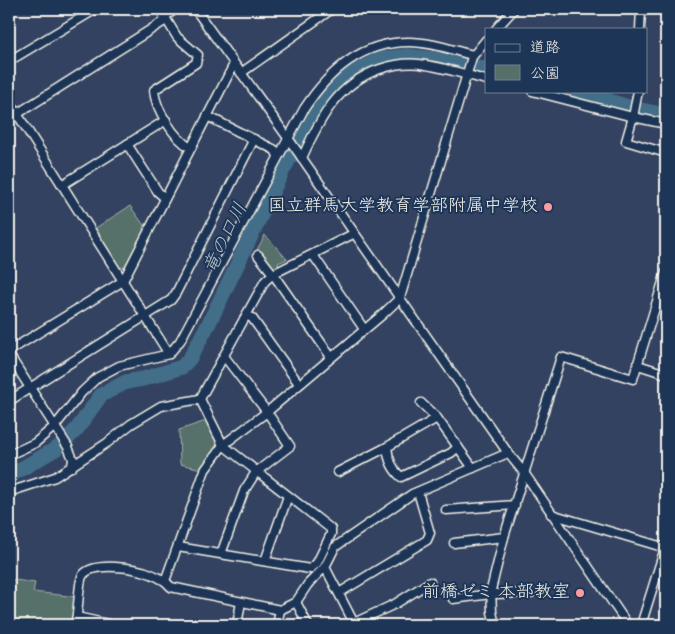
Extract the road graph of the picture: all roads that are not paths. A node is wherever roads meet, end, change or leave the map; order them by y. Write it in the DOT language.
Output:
graph roads {
  1 [pos="96,9"];
  2 [pos="160,9"];
  3 [pos="176,9"];
  4 [pos="195,9"];
  5 [pos="332,9"];
  6 [pos="514,9"];
  7 [pos="640,9"];
  8 [pos="165,18"];
  9 [pos="497,28"];
  10 [pos="640,28"];
  11 [pos="485,41"];
  12 [pos="472,56"];
  13 [pos="9,61"];
  14 [pos="234,64"];
  15 [pos="241,73"];
  16 [pos="467,75"];
  17 [pos="485,80"];
  18 [pos="536,92"];
  19 [pos="637,95"];
  20 [pos="9,101"];
  21 [pos="17,114"];
  22 [pos="207,116"];
  23 [pos="633,116"];
  24 [pos="9,119"];
  25 [pos="166,120"];
  26 [pos="666,124"];
  27 [pos="254,139"];
  28 [pos="289,139"];
  29 [pos="127,144"];
  30 [pos="191,148"];
  31 [pos="666,153"];
  32 [pos="278,156"];
  33 [pos="301,157"];
  34 [pos="62,184"];
  35 [pos="165,198"];
  36 [pos="353,234"];
  37 [pos="258,255"];
  38 [pos="313,255"];
  39 [pos="666,272"];
  40 [pos="274,274"];
  41 [pos="123,281"];
  42 [pos="400,298"];
  43 [pos="246,314"];
  44 [pos="145,316"];
  45 [pos="364,329"];
  46 [pos="9,351"];
  47 [pos="169,354"];
  48 [pos="9,355"];
  49 [pos="224,356"];
  50 [pos="331,357"];
  51 [pos="638,365"];
  52 [pos="666,374"];
  53 [pos="299,384"];
  54 [pos="30,388"];
  55 [pos="200,399"];
  56 [pos="9,401"];
  57 [pos="421,403"];
  58 [pos="267,412"];
  59 [pos="438,418"];
  60 [pos="56,428"];
  61 [pos="223,446"];
  62 [pos="387,447"];
  63 [pos="458,447"];
  64 [pos="508,453"];
  65 [pos="9,455"];
  66 [pos="72,467"];
  67 [pos="473,468"];
  68 [pos="256,472"];
  69 [pos="338,472"];
  70 [pos="524,474"];
  71 [pos="9,492"];
  72 [pos="418,492"];
  73 [pos="288,496"];
  74 [pos="515,505"];
  75 [pos="446,510"];
  76 [pos="551,514"];
  77 [pos="504,537"];
  78 [pos="454,543"];
  79 [pos="178,547"];
  80 [pos="666,547"];
  81 [pos="222,554"];
  82 [pos="265,561"];
  83 [pos="325,567"];
  84 [pos="165,581"];
  85 [pos="430,582"];
  86 [pos="339,593"];
  87 [pos="531,593"];
  88 [pos="491,594"];
  89 [pos="453,599"];
  90 [pos="241,602"];
  91 [pos="296,602"];
  92 [pos="280,610"];
  93 [pos="76,621"];
  94 [pos="355,624"];
  95 [pos="113,625"];
  96 [pos="237,625"];
  97 [pos="277,625"];
  98 [pos="308,625"];
  99 [pos="495,625"];
  100 [pos="628,625"];
  101 [pos="641,625"];
  1 -- 13 [label="street"];
  2 -- 8 [label="street"];
  3 -- 8 [label="street"];
  4 -- 14 [label="street"];
  5 -- 15 [label="street"];
  6 -- 9 [label="street"];
  7 -- 10 [label="street"];
  8 -- 21 [label="street"];
  8 -- 25 [label="street"];
  11 -- 12 [label="street"];
  12 -- 16 [label="street"];
  12 -- 28 [label="street"];
  14 -- 15 [label="street"];
  14 -- 22 [label="street"];
  15 -- 28 [label="street"];
  16 -- 17 [label="street"];
  16 -- 33 [label="street"];
  16 -- 42 [label="street"];
  18 -- 23 [label="street"];
  19 -- 23 [label="street"];
  20 -- 21 [label="street"];
  21 -- 24 [label="street"];
  21 -- 34 [label="street"];
  22 -- 27 [label="street"];
  22 -- 30 [label="street"];
  23 -- 26 [label="street"];
  23 -- 31 [label="street"];
  25 -- 29 [label="street"];
  25 -- 30 [label="street"];
  27 -- 32 [label="street"];
  27 -- 44 [label="street"];
  28 -- 32 [label="street"];
  28 -- 33 [label="street"];
  29 -- 34 [label="street"];
  29 -- 35 [label="street"];
  30 -- 35 [label="street"];
  32 -- 47 [label="street"];
  33 -- 36 [label="street"];
  34 -- 41 [label="street"];
  35 -- 41 [label="street"];
  36 -- 38 [label="street"];
  36 -- 42 [label="street"];
  37 -- 40 [label="street"];
  38 -- 40 [label="street"];
  38 -- 45 [label="street"];
  39 -- 51 [label="street"];
  40 -- 43 [label="street"];
  40 -- 50 [label="street"];
  41 -- 44 [label="street"];
  41 -- 46 [label="street"];
  42 -- 45 [label="street"];
  42 -- 64 [label="street"];
  43 -- 49 [label="street"];
  43 -- 53 [label="street"];
  44 -- 47 [label="street"];
  44 -- 54 [label="street"];
  45 -- 50 [label="street"];
  47 -- 60 [label="street"];
  48 -- 54 [label="street"];
  49 -- 55 [label="street"];
  49 -- 58 [label="street"];
  50 -- 53 [label="street"];
  51 -- 52 [label="street"];
  51 -- 70 [label="street"];
  53 -- 58 [label="street"];
  54 -- 56 [label="street"];
  54 -- 60 [label="street"];
  55 -- 61 [label="street"];
  55 -- 66 [label="street"];
  57 -- 59 [label="street"];
  58 -- 61 [label="street"];
  58 -- 68 [label="street"];
  59 -- 62 [label="street"];
  59 -- 63 [label="street"];
  60 -- 65 [label="street"];
  60 -- 66 [label="street"];
  61 -- 68 [label="street"];
  61 -- 79 [label="street"];
  62 -- 63 [label="street"];
  62 -- 69 [label="street"];
  63 -- 67 [label="street"];
  64 -- 67 [label="street"];
  64 -- 70 [label="street"];
  66 -- 71 [label="street"];
  67 -- 72 [label="street"];
  68 -- 73 [label="street"];
  68 -- 81 [label="street"];
  70 -- 74 [label="street"];
  70 -- 76 [label="street"];
  72 -- 83 [label="street"];
  72 -- 86 [label="street"];
  73 -- 82 [label="street"];
  73 -- 82 [label="street"];
  74 -- 75 [label="street"];
  74 -- 77 [label="street"];
  76 -- 80 [label="street"];
  76 -- 100 [label="street"];
  77 -- 78 [label="street"];
  77 -- 88 [label="street"];
  79 -- 81 [label="street"];
  79 -- 84 [label="street"];
  80 -- 101 [label="street"];
  81 -- 82 [label="street"];
  83 -- 86 [label="street"];
  83 -- 91 [label="street"];
  84 -- 90 [label="street"];
  84 -- 93 [label="street"];
  85 -- 94 [label="street"];
  86 -- 94 [label="street"];
  87 -- 88 [label="street"];
  88 -- 89 [label="street"];
  88 -- 99 [label="street"];
  90 -- 92 [label="street"];
  90 -- 96 [label="street"];
  91 -- 92 [label="street"];
  91 -- 98 [label="street"];
  92 -- 97 [label="street"];
  93 -- 95 [label="street"];
}
